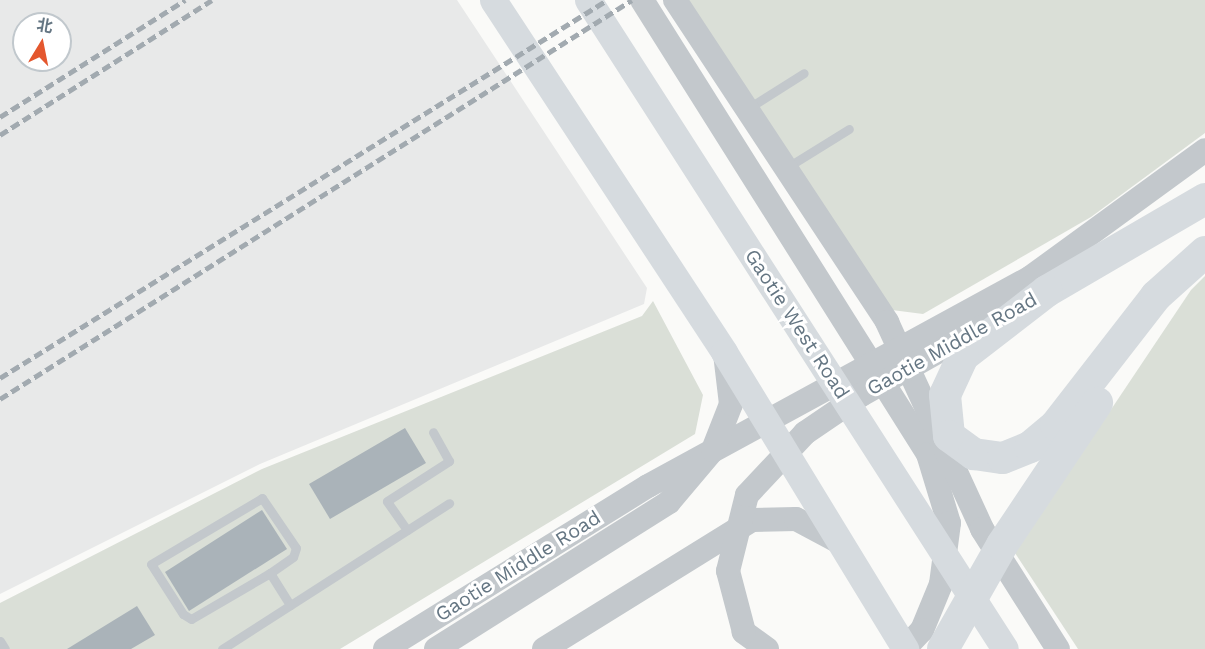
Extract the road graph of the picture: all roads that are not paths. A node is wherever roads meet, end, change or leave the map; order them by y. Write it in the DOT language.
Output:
graph roads {
  1 [pos="493,0"];
  2 [pos="588,0"];
  3 [pos="642,0"];
  4 [pos="675,0"];
  5 [pos="804,73"];
  6 [pos="747,109"];
  7 [pos="849,129"];
  8 [pos="1205,150"];
  9 [pos="786,168"];
  10 [pos="1149,191"];
  11 [pos="1205,199"];
  12 [pos="1205,252"];
  13 [pos="1205,259"];
  14 [pos="1047,291"];
  15 [pos="724,352"];
  16 [pos="433,432"];
  17 [pos="449,503"];
  18 [pos="406,530"];
  19 [pos="842,543"];
  20 [pos="270,573"];
  21 [pos="1016,582"];
  22 [pos="290,605"];
  23 [pos="0,641"];
  24 [pos="5,649"];
  25 [pos="222,649"];
  26 [pos="386,649"];
  27 [pos="436,649"];
  28 [pos="544,649"];
  29 [pos="766,649"];
  30 [pos="905,649"];
  31 [pos="943,649"];
  32 [pos="1005,649"];
  33 [pos="1040,649"];
  34 [pos="1058,649"];
  1 -- 15 [label="main road"];
  2 -- 32 [label="main road, Gaotie West Road"];
  3 -- 30 [label="street, Gaotie Middle Road"];
  4 -- 6 [label="street"];
  5 -- 6 [label="lane"];
  6 -- 9 [label="street"];
  7 -- 9 [label="lane"];
  8 -- 10 [label="street, Gaotie Middle Road"];
  9 -- 21 [label="street"];
  10 -- 14 [label="street"];
  10 -- 26 [label="street, Gaotie Middle Road"];
  11 -- 14 [label="highway, Gaotie Middle Road"];
  12 -- 14 [label="highway"];
  13 -- 31 [label="highway"];
  14 -- 29 [label="street, Gaotie Middle Road"];
  15 -- 19 [label="main road"];
  15 -- 27 [label="street, Gaotie Middle Road"];
  16 -- 18 [label="lane"];
  17 -- 18 [label="lane"];
  18 -- 22 [label="lane"];
  19 -- 28 [label="street"];
  19 -- 30 [label="main road"];
  20 -- 20 [label="lane"];
  20 -- 22 [label="lane"];
  21 -- 33 [label="street"];
  21 -- 34 [label="street"];
  22 -- 25 [label="lane"];
  23 -- 24 [label="lane"];
}
